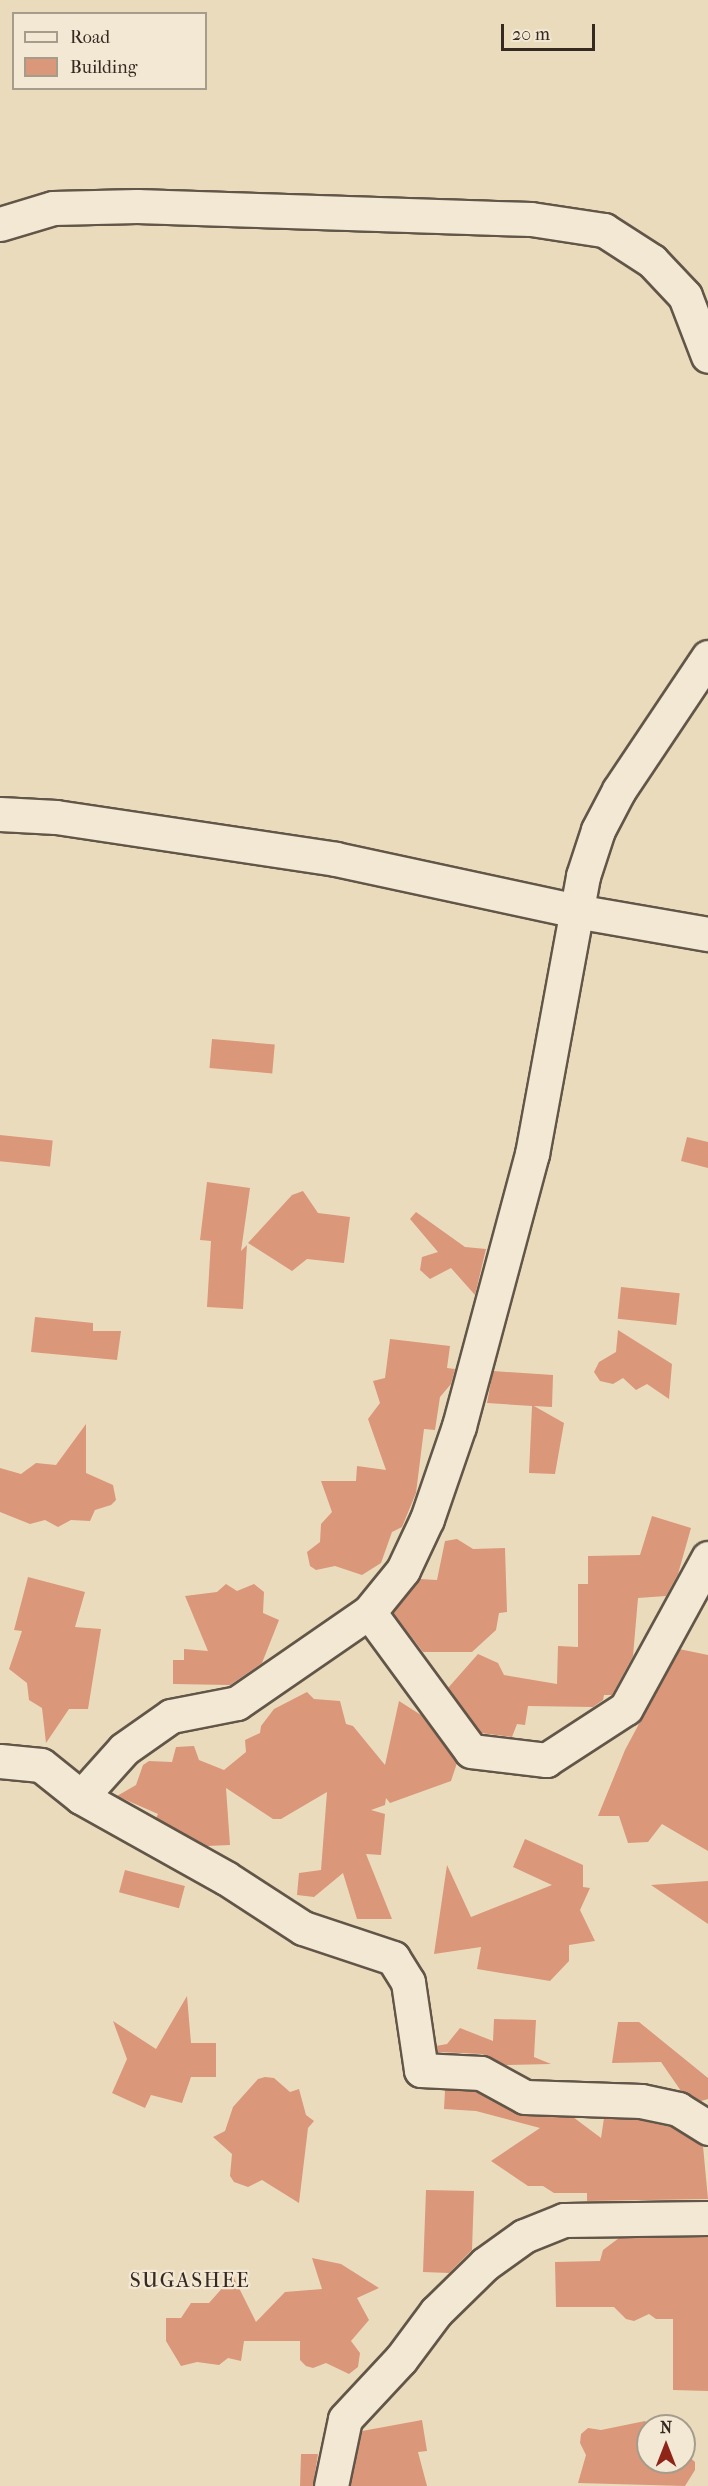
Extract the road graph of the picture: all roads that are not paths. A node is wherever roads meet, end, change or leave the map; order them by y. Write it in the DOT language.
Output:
graph roads {
  1 [pos="0,224"];
  2 [pos="708,356"];
  3 [pos="708,657"];
  4 [pos="0,814"];
  5 [pos="576,911"];
  6 [pos="708,934"];
  7 [pos="708,1558"];
  8 [pos="369,1612"];
  9 [pos="0,1761"];
  10 [pos="81,1797"];
  11 [pos="708,2128"];
  12 [pos="708,2218"];
  13 [pos="331,2486"];
  1 -- 2 [label="street"];
  3 -- 5 [label="street"];
  4 -- 5 [label="street"];
  5 -- 6 [label="street"];
  5 -- 8 [label="street"];
  7 -- 8 [label="street"];
  8 -- 10 [label="street"];
  9 -- 10 [label="street"];
  10 -- 11 [label="street"];
  12 -- 13 [label="street"];
}
